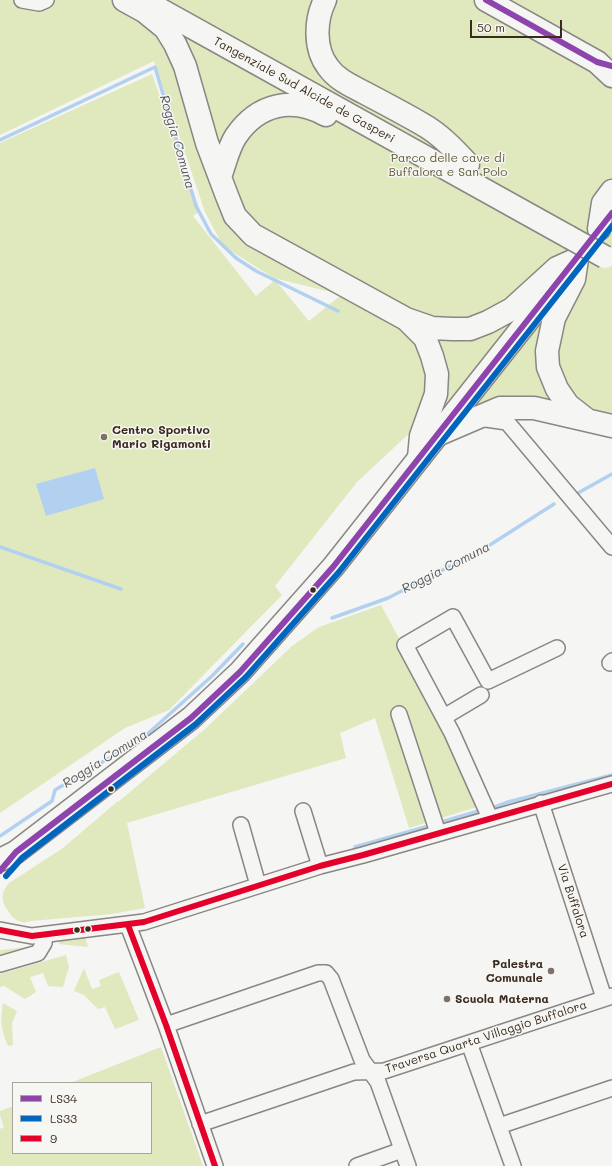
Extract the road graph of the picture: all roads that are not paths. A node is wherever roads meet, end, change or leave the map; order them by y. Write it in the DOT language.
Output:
graph roads {
  1 [pos="22,0"];
  2 [pos="46,0"];
  3 [pos="124,0"];
  4 [pos="143,0"];
  5 [pos="174,0"];
  6 [pos="325,0"];
  7 [pos="486,0"];
  8 [pos="607,68"];
  9 [pos="468,164"];
  10 [pos="444,168"];
  11 [pos="220,177"];
  12 [pos="612,191"];
  13 [pos="574,231"];
  14 [pos="608,243"];
  15 [pos="577,259"];
  16 [pos="406,319"];
  17 [pos="476,418"];
  18 [pos="587,419"];
  19 [pos="612,426"];
  20 [pos="437,435"];
  21 [pos="419,458"];
  22 [pos="612,547"];
  23 [pos="557,648"];
  24 [pos="481,695"];
  25 [pos="399,714"];
  26 [pos="444,717"];
  27 [pos="612,784"];
  28 [pos="541,803"];
  29 [pos="303,811"];
  30 [pos="487,811"];
  31 [pos="241,825"];
  32 [pos="438,833"];
  33 [pos="8,856"];
  34 [pos="320,866"];
  35 [pos="0,871"];
  36 [pos="258,885"];
  37 [pos="128,925"];
  38 [pos="0,930"];
  39 [pos="45,935"];
  40 [pos="0,964"];
  41 [pos="608,997"];
  42 [pos="166,1025"];
  43 [pos="469,1043"];
  44 [pos="370,1071"];
  45 [pos="612,1088"];
  46 [pos="200,1124"];
  47 [pos="499,1126"];
  48 [pos="402,1150"];
  49 [pos="215,1166"];
  50 [pos="357,1166"];
  51 [pos="408,1166"];
  52 [pos="513,1166"];
  1 -- 2 [label="street"];
  3 -- 11 [label="main road"];
  4 -- 10 [label="main road, Tangenziale Sud Alcide de Gasperi"];
  5 -- 9 [label="main road, Tangenziale Sud Alcide de Gasperi"];
  6 -- 9 [label="main road"];
  7 -- 8 [label="main road"];
  9 -- 13 [label="main road, Tangenziale Sud Alcide de Gasperi"];
  10 -- 11 [label="main road"];
  10 -- 13 [label="main road, Tangenziale Sud Alcide de Gasperi"];
  11 -- 16 [label="main road"];
  12 -- 14 [label="main road"];
  13 -- 14 [label="main road, Tangenziale Sud Alcide de Gasperi, bridge"];
  14 -- 15 [label="main road"];
  15 -- 16 [label="main road"];
  15 -- 18 [label="main road"];
  15 -- 20 [label="main road"];
  16 -- 21 [label="main road"];
  17 -- 18 [label="main road"];
  17 -- 20 [label="main road"];
  17 -- 22 [label="street"];
  18 -- 19 [label="main road"];
  20 -- 21 [label="main road"];
  21 -- 33 [label="main road"];
  23 -- 26 [label="street"];
  24 -- 26 [label="street"];
  25 -- 32 [label="street"];
  26 -- 30 [label="street"];
  27 -- 28 [label="street"];
  28 -- 30 [label="street"];
  28 -- 41 [label="street, Via Buffalora"];
  29 -- 34 [label="street"];
  30 -- 32 [label="street"];
  31 -- 36 [label="street"];
  32 -- 34 [label="street"];
  33 -- 35 [label="main road"];
  34 -- 36 [label="street"];
  36 -- 37 [label="street"];
  37 -- 39 [label="street"];
  37 -- 42 [label="street"];
  38 -- 39 [label="street"];
  39 -- 40 [label="street"];
  41 -- 43 [label="street, Traversa Quarta Villaggio Buffalora"];
  42 -- 44 [label="street"];
  42 -- 46 [label="street"];
  43 -- 44 [label="street, Traversa Quarta Villaggio Buffalora"];
  43 -- 47 [label="street"];
  44 -- 46 [label="street, Traversa Quarta Villaggio Buffalora"];
  44 -- 48 [label="street"];
  45 -- 47 [label="street"];
  46 -- 49 [label="street"];
  47 -- 52 [label="street"];
  48 -- 50 [label="street"];
  48 -- 51 [label="street"];
}
